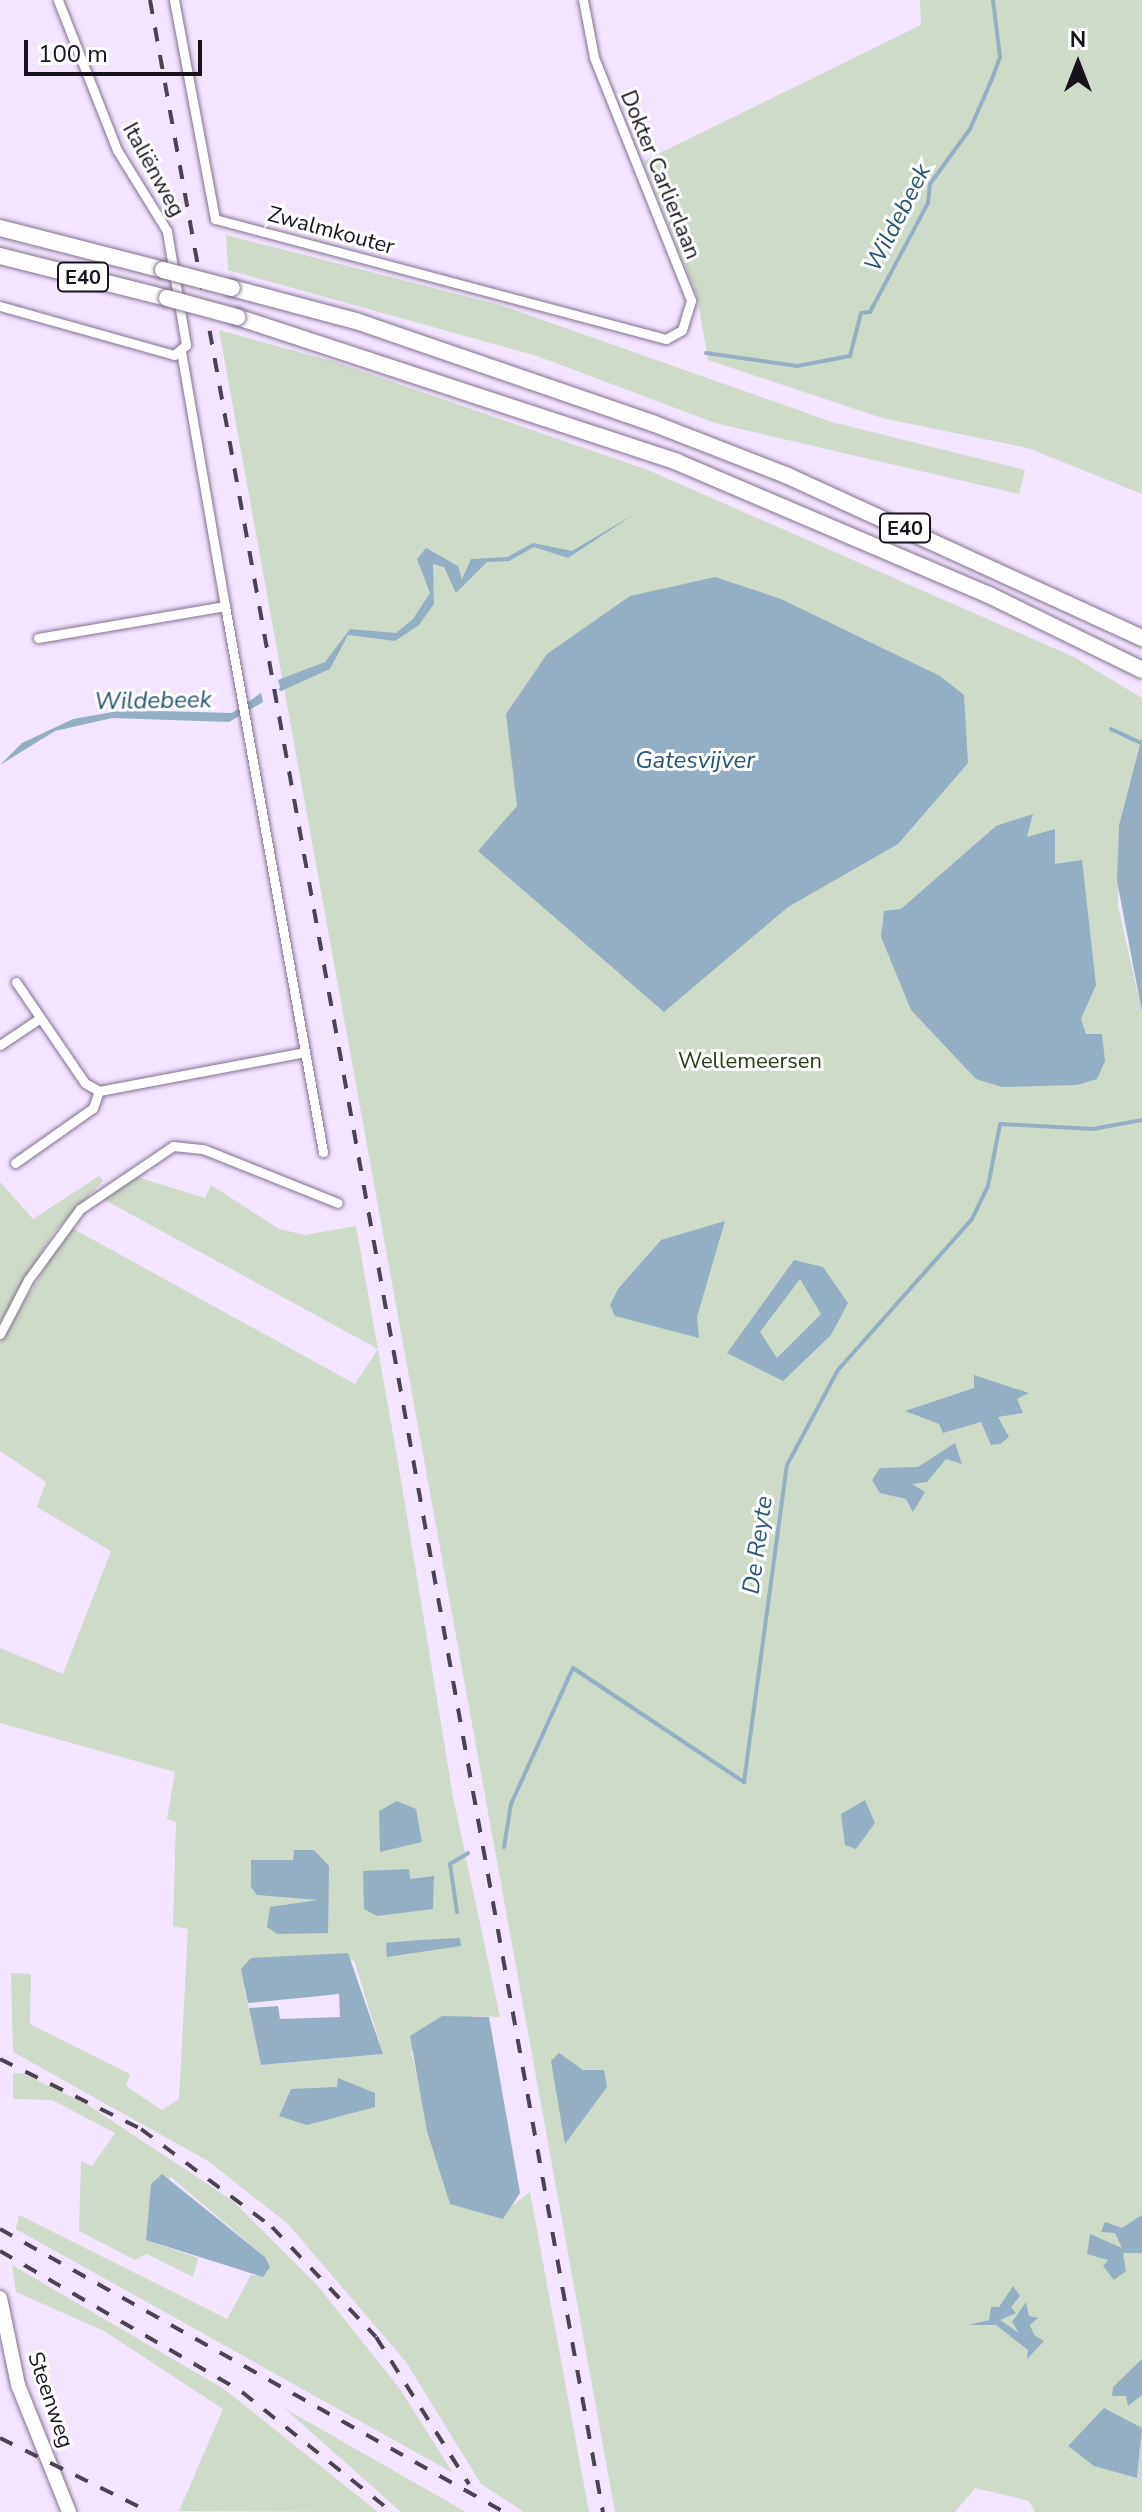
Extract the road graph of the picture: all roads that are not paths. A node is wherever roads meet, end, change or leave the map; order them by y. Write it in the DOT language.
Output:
graph roads {
  1 [pos="58,0"];
  2 [pos="174,0"];
  3 [pos="583,0"];
  4 [pos="0,228"];
  5 [pos="0,256"];
  6 [pos="0,306"];
  7 [pos="651,341"];
  8 [pos="181,351"];
  9 [pos="225,606"];
  10 [pos="38,638"];
  11 [pos="1142,638"];
  12 [pos="1142,670"];
  13 [pos="16,982"];
  14 [pos="40,1018"];
  15 [pos="0,1045"];
  16 [pos="305,1052"];
  17 [pos="99,1091"];
  18 [pos="323,1152"];
  19 [pos="15,1163"];
  20 [pos="338,1203"];
  21 [pos="0,1334"];
  22 [pos="0,2298"];
  23 [pos="69,2512"];
  1 -- 8 [label="street, Italiënweg"];
  2 -- 7 [label="street, Zwalmkouter"];
  3 -- 7 [label="street, Dokter Carlierlaan"];
  4 -- 11 [label="highway, E40, bridge"];
  5 -- 12 [label="highway, E40, bridge"];
  6 -- 8 [label="street"];
  8 -- 9 [label="street, Italiënweg"];
  9 -- 10 [label="street"];
  9 -- 16 [label="street, Italiënweg"];
  13 -- 14 [label="street"];
  14 -- 15 [label="street"];
  14 -- 17 [label="street"];
  16 -- 17 [label="street"];
  16 -- 18 [label="street, Italiënweg"];
  17 -- 19 [label="street"];
  20 -- 21 [label="street"];
  22 -- 23 [label="main road, Steenweg"];
}
